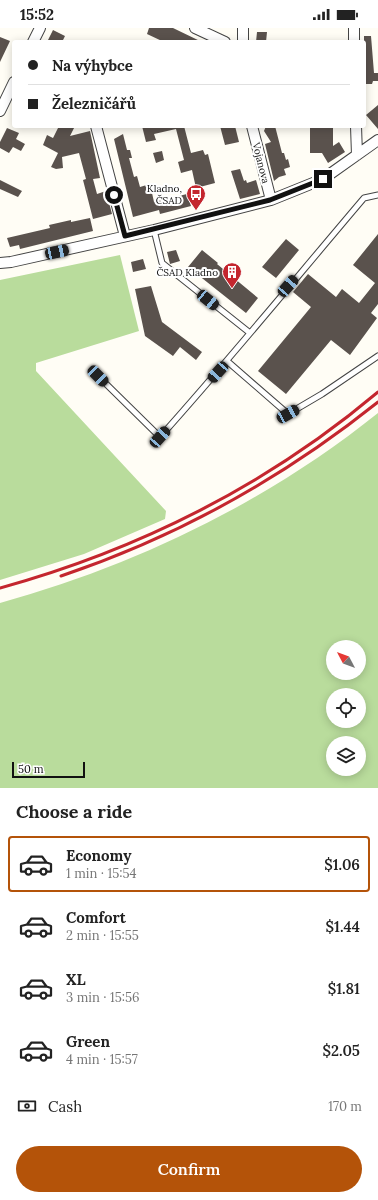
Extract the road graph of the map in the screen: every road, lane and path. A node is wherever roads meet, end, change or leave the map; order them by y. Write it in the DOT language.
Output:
graph roads {
  1 [pos="40,28"];
  2 [pos="195,28"];
  3 [pos="244,28"];
  4 [pos="354,28"];
  5 [pos="34,40"];
  6 [pos="221,40"];
  7 [pos="242,40"];
  8 [pos="354,40"];
  9 [pos="12,87"];
  10 [pos="0,111"];
  11 [pos="97,128"];
  12 [pos="252,128"];
  13 [pos="356,128"];
  14 [pos="378,140"];
  15 [pos="357,156"];
  16 [pos="378,195"];
  17 [pos="270,200"];
  18 [pos="154,230"];
  19 [pos="125,236"];
  20 [pos="0,263"];
  21 [pos="250,333"];
  22 [pos="378,356"];
  23 [pos="227,361"];
  24 [pos="98,376"];
  1 -- 5 [label="street"];
  2 -- 6 [label="street"];
  3 -- 7 [label="street"];
  4 -- 8 [label="street"];
  9 -- 10 [label="street"];
  11 -- 19 [label="street"];
  12 -- 17 [label="street, Vojanova"];
  13 -- 15 [label="street"];
  14 -- 15 [label="street"];
  15 -- 17 [label="street"];
  16 -- 21 [label="lane"];
  17 -- 18 [label="street"];
  18 -- 19 [label="street"];
  18 -- 21 [label="lane"];
  19 -- 20 [label="street"];
  21 -- 23 [label="lane"];
  22 -- 23 [label="lane"];
  23 -- 24 [label="lane"];
}
